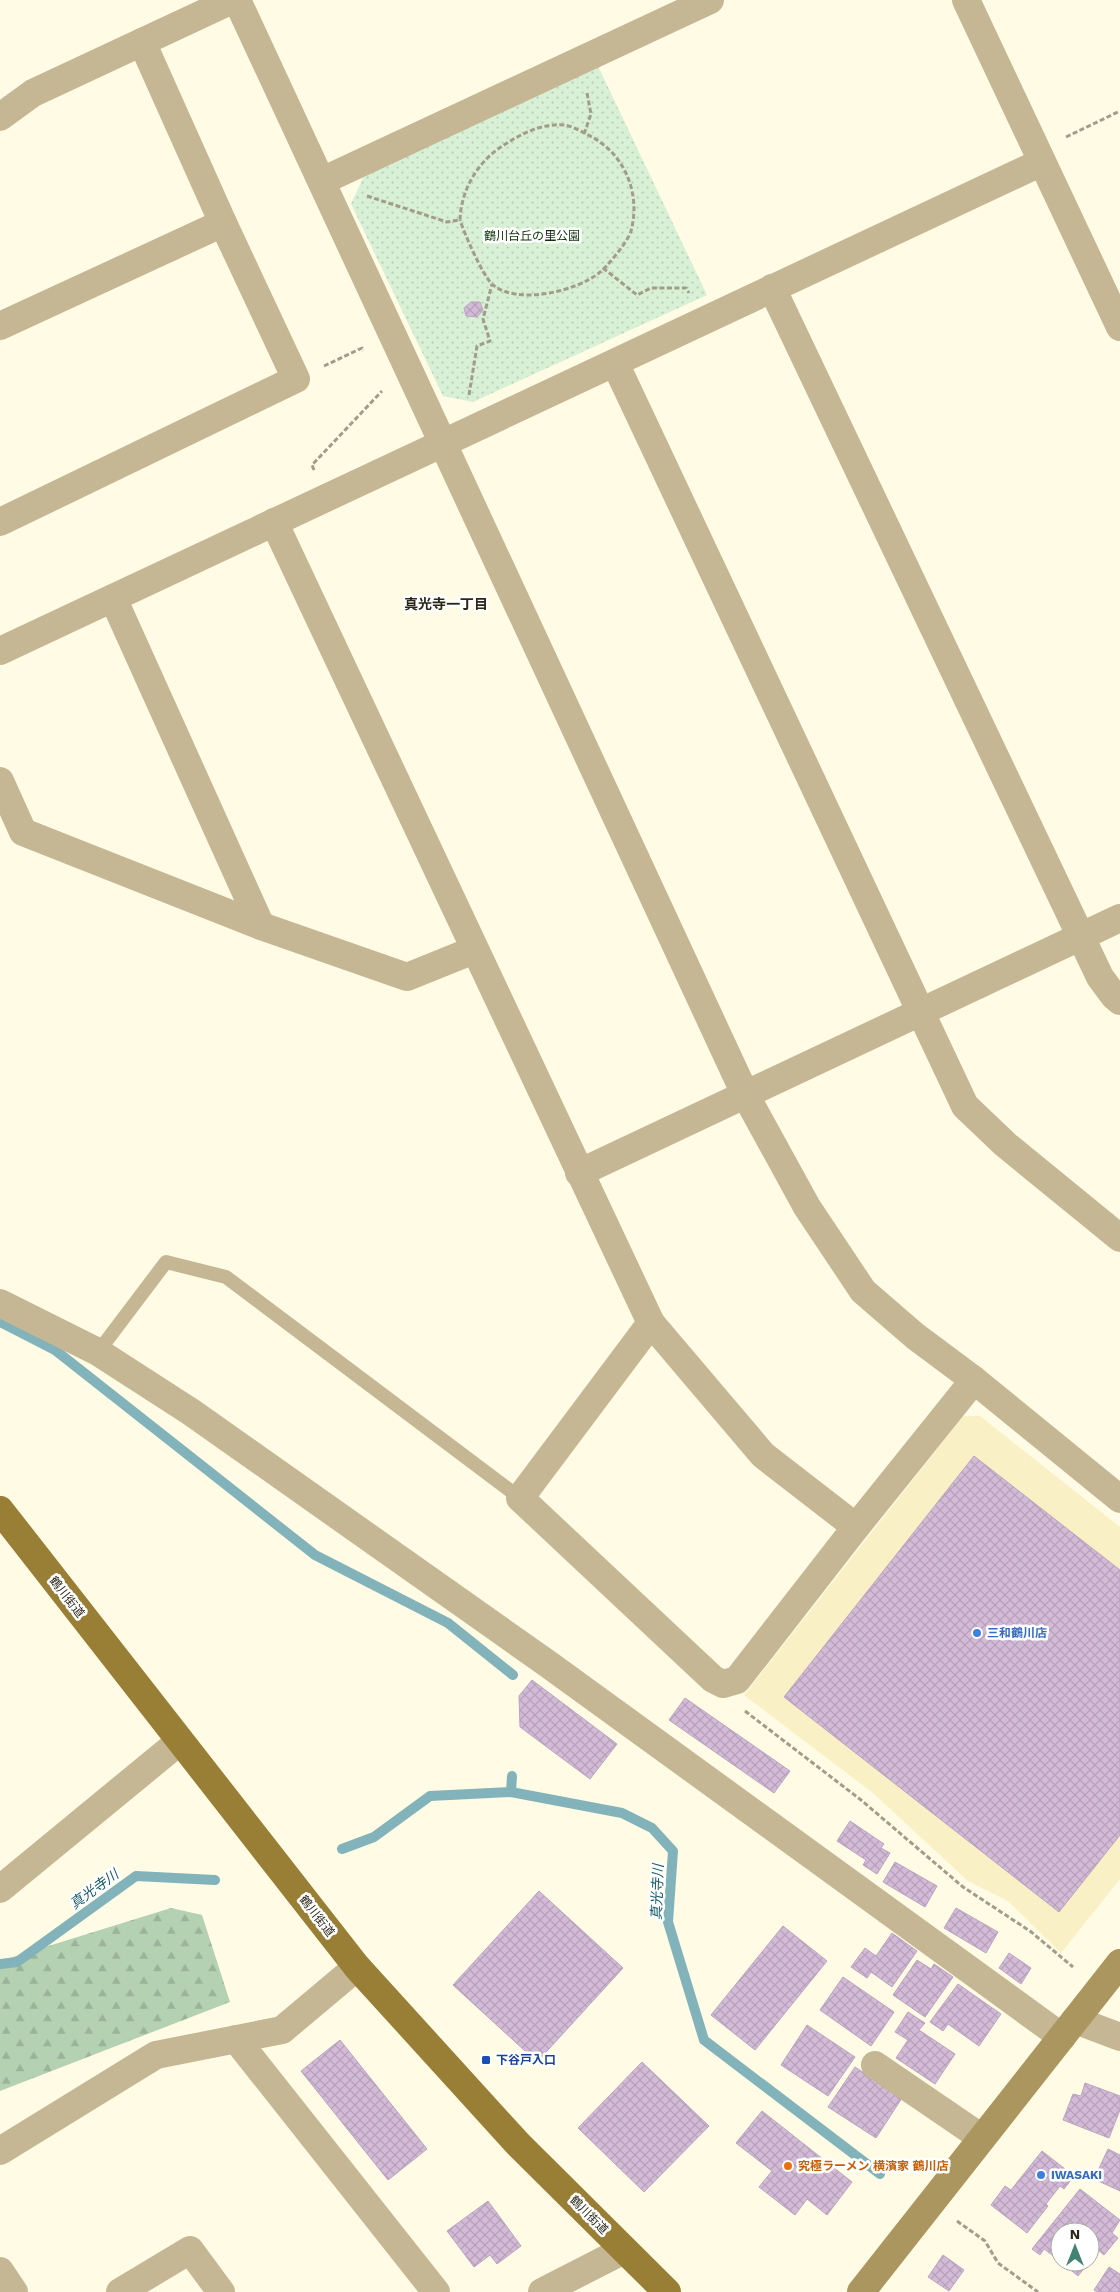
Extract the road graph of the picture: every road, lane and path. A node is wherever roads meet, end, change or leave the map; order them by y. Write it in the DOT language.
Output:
graph roads {
  1 [pos="232,0"];
  2 [pos="237,0"];
  3 [pos="710,0"];
  4 [pos="966,0"];
  5 [pos="142,42"];
  6 [pos="573,64"];
  7 [pos="1120,111"];
  8 [pos="0,117"];
  9 [pos="584,134"];
  10 [pos="1039,156"];
  11 [pos="334,175"];
  12 [pos="460,220"];
  13 [pos="223,223"];
  14 [pos="603,268"];
  15 [pos="492,284"];
  16 [pos="772,288"];
  17 [pos="704,320"];
  18 [pos="0,326"];
  19 [pos="1120,327"];
  20 [pos="366,357"];
  21 [pos="615,363"];
  22 [pos="296,379"];
  23 [pos="378,382"];
  24 [pos="382,391"];
  25 [pos="468,398"];
  26 [pos="386,399"];
  27 [pos="443,443"];
  28 [pos="329,446"];
  29 [pos="0,522"];
  30 [pos="274,522"];
  31 [pos="113,598"];
  32 [pos="0,650"];
  33 [pos="0,781"];
  34 [pos="1120,918"];
  35 [pos="261,926"];
  36 [pos="1081,937"];
  37 [pos="474,950"];
  38 [pos="1120,1001"];
  39 [pos="920,1012"];
  40 [pos="746,1094"];
  41 [pos="579,1173"];
  42 [pos="1120,1238"];
  43 [pos="0,1303"];
  44 [pos="651,1323"];
  45 [pos="98,1352"];
  46 [pos="974,1380"];
  47 [pos="520,1498"];
  48 [pos="1120,1499"];
  49 [pos="0,1510"];
  50 [pos="856,1526"];
  51 [pos="723,1684"];
  52 [pos="180,1741"];
  53 [pos="0,1889"];
  54 [pos="1120,1963"];
  55 [pos="357,1967"];
  56 [pos="1072,1967"];
  57 [pos="1069,2028"];
  58 [pos="1120,2037"];
  59 [pos="236,2039"];
  60 [pos="875,2065"];
  61 [pos="982,2138"];
  62 [pos="0,2151"];
  63 [pos="957,2221"];
  64 [pos="624,2250"];
  65 [pos="0,2271"];
  66 [pos="14,2292"];
  67 [pos="120,2292"];
  68 [pos="221,2292"];
  69 [pos="436,2292"];
  70 [pos="542,2292"];
  71 [pos="667,2292"];
  72 [pos="861,2292"];
  73 [pos="1038,2292"];
  1 -- 5 [label="street"];
  2 -- 11 [label="street"];
  3 -- 6 [label="street"];
  4 -- 10 [label="street"];
  5 -- 8 [label="street"];
  5 -- 13 [label="street"];
  6 -- 9 [label="path"];
  6 -- 11 [label="street"];
  7 -- 10 [label="path"];
  9 -- 12 [label="path"];
  9 -- 14 [label="path"];
  10 -- 16 [label="street"];
  10 -- 19 [label="street"];
  11 -- 12 [label="path"];
  11 -- 27 [label="street"];
  12 -- 15 [label="path"];
  13 -- 18 [label="street"];
  13 -- 22 [label="street"];
  14 -- 15 [label="path"];
  14 -- 17 [label="path"];
  15 -- 25 [label="path"];
  16 -- 17 [label="street"];
  16 -- 36 [label="street"];
  17 -- 21 [label="street"];
  20 -- 22 [label="path"];
  21 -- 27 [label="street"];
  21 -- 39 [label="street"];
  22 -- 29 [label="street"];
  23 -- 24 [label="path"];
  24 -- 26 [label="path"];
  24 -- 28 [label="path"];
  27 -- 30 [label="street"];
  27 -- 40 [label="street"];
  30 -- 31 [label="street"];
  30 -- 37 [label="street"];
  31 -- 32 [label="street"];
  31 -- 35 [label="street"];
  33 -- 35 [label="street"];
  34 -- 36 [label="street"];
  35 -- 37 [label="street"];
  36 -- 38 [label="street"];
  36 -- 39 [label="street"];
  37 -- 41 [label="street"];
  39 -- 40 [label="street"];
  39 -- 42 [label="street"];
  40 -- 41 [label="street"];
  40 -- 46 [label="street"];
  41 -- 44 [label="street"];
  43 -- 45 [label="street"];
  44 -- 47 [label="street"];
  44 -- 50 [label="street"];
  45 -- 47 [label="lane"];
  45 -- 57 [label="street"];
  46 -- 48 [label="street"];
  46 -- 50 [label="street"];
  47 -- 51 [label="street"];
  49 -- 52 [label="main road, 鶴川街道"];
  50 -- 51 [label="street"];
  51 -- 56 [label="path"];
  52 -- 53 [label="street"];
  52 -- 55 [label="main road, 鶴川街道"];
  54 -- 57 [label="street"];
  55 -- 59 [label="street"];
  55 -- 64 [label="main road, 鶴川街道"];
  57 -- 58 [label="street"];
  57 -- 61 [label="street"];
  59 -- 62 [label="street"];
  59 -- 69 [label="street"];
  60 -- 61 [label="street"];
  61 -- 72 [label="street"];
  63 -- 73 [label="path"];
  64 -- 70 [label="street"];
  64 -- 71 [label="main road, 鶴川街道"];
  65 -- 66 [label="street"];
  67 -- 68 [label="street"];
}
